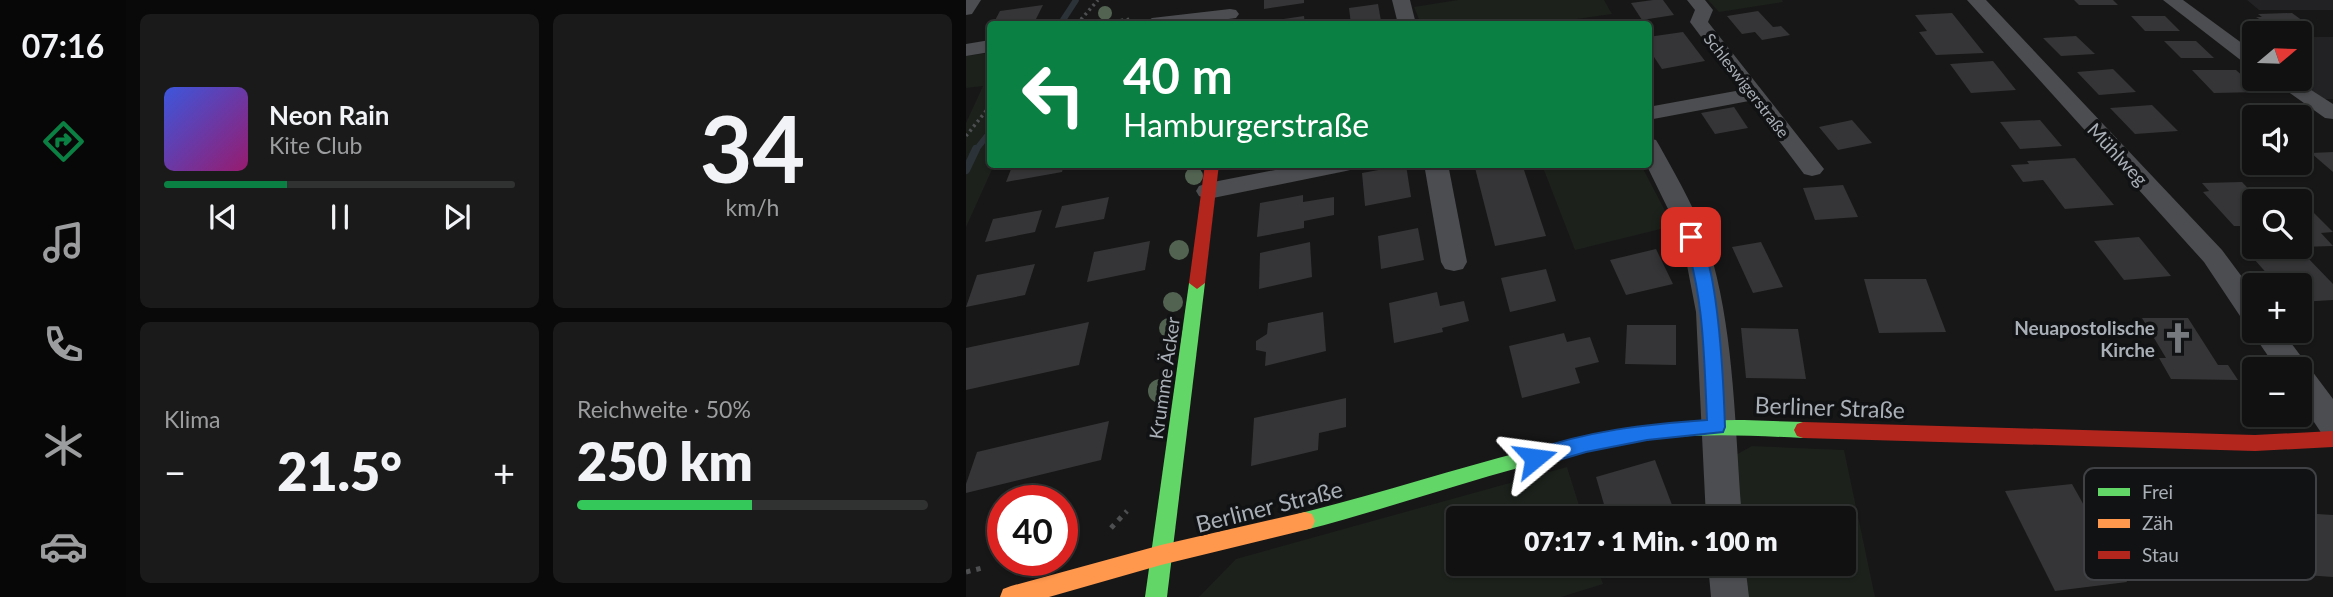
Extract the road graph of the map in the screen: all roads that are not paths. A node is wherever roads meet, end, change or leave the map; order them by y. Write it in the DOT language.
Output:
graph roads {
  1 [pos="972,0"];
  2 [pos="1401,0"];
  3 [pos="1696,0"];
  4 [pos="1976,0"];
  5 [pos="2172,0"];
  6 [pos="966,9"];
  7 [pos="1231,13"];
  8 [pos="1174,21"];
  9 [pos="1406,21"];
  10 [pos="987,46"];
  11 [pos="966,50"];
  12 [pos="2242,53"];
  13 [pos="2299,91"];
  14 [pos="1754,94"];
  15 [pos="1652,113"];
  16 [pos="2333,113"];
  17 [pos="1652,153"];
  18 [pos="1211,168"];
  19 [pos="1326,168"];
  20 [pos="1437,168"];
  21 [pos="1812,169"];
  22 [pos="1208,191"];
  23 [pos="1454,262"];
  24 [pos="2242,297"];
  25 [pos="2312,394"];
  26 [pos="2333,424"];
  27 [pos="1716,427"];
  28 [pos="2333,439"];
  29 [pos="1723,506"];
  30 [pos="1161,555"];
  31 [pos="1728,576"];
  32 [pos="1011,597"];
  33 [pos="1156,597"];
  34 [pos="1730,597"];
  1 -- 6 [label="street"];
  2 -- 9 [label="street"];
  3 -- 14 [label="street, Schleswigerstraße"];
  4 -- 24 [label="street, Mühlweg"];
  5 -- 12 [label="street"];
  7 -- 8 [label="street"];
  10 -- 11 [label="street"];
  13 -- 16 [label="street"];
  14 -- 15 [label="street"];
  14 -- 21 [label="street, Schleswigerstraße"];
  17 -- 27 [label="street"];
  18 -- 22 [label="street, Krumme Äcker"];
  19 -- 22 [label="street"];
  20 -- 23 [label="street"];
  22 -- 30 [label="street, Krumme Äcker"];
  25 -- 26 [label="street"];
  27 -- 28 [label="street, Berliner Straße"];
  27 -- 29 [label="street"];
  27 -- 30 [label="street, Berliner Straße"];
  30 -- 32 [label="street, Berliner Straße"];
  30 -- 33 [label="street, Krumme Äcker"];
  31 -- 34 [label="street"];
}
